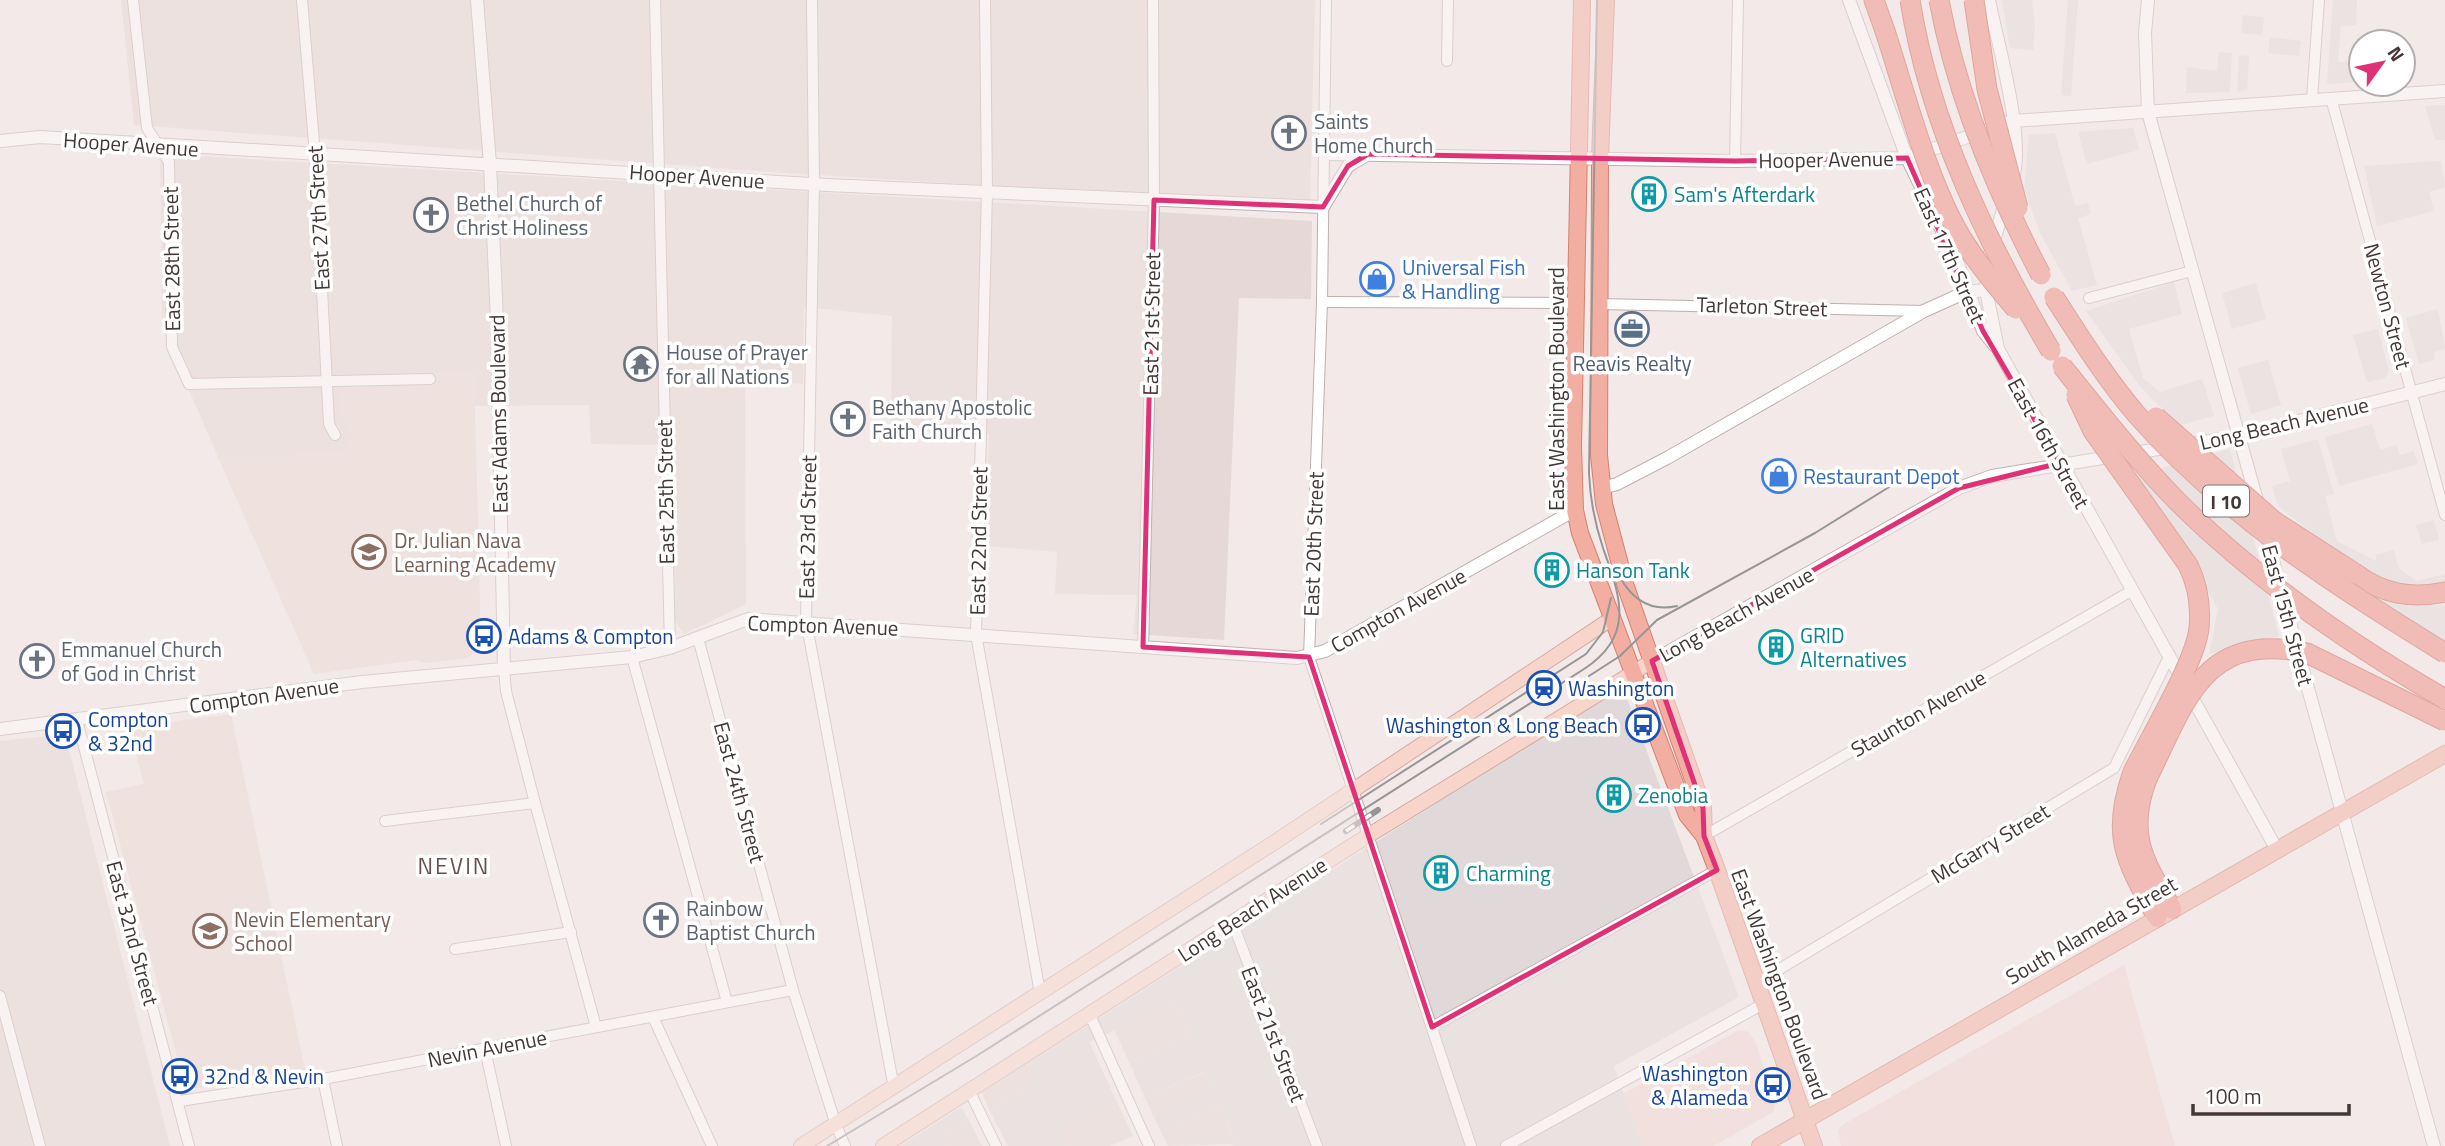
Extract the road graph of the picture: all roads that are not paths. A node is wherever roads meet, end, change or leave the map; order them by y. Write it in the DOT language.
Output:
graph roads {
  1 [pos="133,0"];
  2 [pos="302,0"];
  3 [pos="477,0"];
  4 [pos="655,0"];
  5 [pos="812,0"];
  6 [pos="985,0"];
  7 [pos="1153,0"];
  8 [pos="1326,0"];
  9 [pos="1448,0"];
  10 [pos="1582,0"];
  11 [pos="1606,0"];
  12 [pos="1738,0"];
  13 [pos="1849,0"];
  14 [pos="1874,0"];
  15 [pos="1910,0"];
  16 [pos="1939,0"];
  17 [pos="1973,0"];
  18 [pos="1989,0"];
  19 [pos="2148,0"];
  20 [pos="2319,0"];
  21 [pos="1447,61"];
  22 [pos="2445,91"];
  23 [pos="2331,98"];
  24 [pos="2312,99"];
  25 [pos="2148,112"];
  26 [pos="2013,121"];
  27 [pos="0,141"];
  28 [pos="158,146"];
  29 [pos="1324,154"];
  30 [pos="1368,154"];
  31 [pos="315,155"];
  32 [pos="1907,158"];
  33 [pos="1579,159"];
  34 [pos="1600,159"];
  35 [pos="1735,161"];
  36 [pos="491,163"];
  37 [pos="658,173"];
  38 [pos="814,184"];
  39 [pos="987,192"];
  40 [pos="1154,200"];
  41 [pos="1323,207"];
  42 [pos="2192,271"];
  43 [pos="2041,275"];
  44 [pos="1986,290"];
  45 [pos="1966,292"];
  46 [pos="2054,297"];
  47 [pos="2089,298"];
  48 [pos="1322,302"];
  49 [pos="1575,303"];
  50 [pos="1600,304"];
  51 [pos="1924,311"];
  52 [pos="1998,349"];
  53 [pos="2056,358"];
  54 [pos="430,379"];
  55 [pos="327,381"];
  56 [pos="2445,384"];
  57 [pos="2412,393"];
  58 [pos="335,435"];
  59 [pos="2239,436"];
  60 [pos="2060,463"];
  61 [pos="1602,488"];
  62 [pos="1575,510"];
  63 [pos="2445,515"];
  64 [pos="2133,590"];
  65 [pos="2445,592"];
  66 [pos="806,621"];
  67 [pos="1605,623"];
  68 [pos="976,634"];
  69 [pos="698,638"];
  70 [pos="1644,638"];
  71 [pos="1143,647"];
  72 [pos="670,648"];
  73 [pos="2445,653"];
  74 [pos="2170,656"];
  75 [pos="632,657"];
  76 [pos="1309,657"];
  77 [pos="1652,661"];
  78 [pos="504,669"];
  79 [pos="1631,672"];
  80 [pos="2445,699"];
  81 [pos="77,720"];
  82 [pos="2445,721"];
  83 [pos="0,728"];
  84 [pos="2445,754"];
  85 [pos="2140,776"];
  86 [pos="1352,791"];
  87 [pos="535,803"];
  88 [pos="2342,812"];
  89 [pos="385,821"];
  90 [pos="1367,836"];
  91 [pos="1704,836"];
  92 [pos="2276,848"];
  93 [pos="1717,870"];
  94 [pos="2165,913"];
  95 [pos="1232,921"];
  96 [pos="571,932"];
  97 [pos="455,948"];
  98 [pos="1758,982"];
  99 [pos="793,990"];
  100 [pos="1040,993"];
  101 [pos="0,996"];
  102 [pos="727,1002"];
  103 [pos="1765,1003"];
  104 [pos="1089,1013"];
  105 [pos="653,1017"];
  106 [pos="596,1027"];
  107 [pos="1432,1027"];
  108 [pos="485,1049"];
  109 [pos="323,1079"];
  110 [pos="894,1088"];
  111 [pos="970,1092"];
  112 [pos="180,1101"];
  113 [pos="1806,1120"];
  114 [pos="836,1125"];
  115 [pos="40,1146"];
  116 [pos="189,1146"];
  117 [pos="337,1146"];
  118 [pos="506,1146"];
  119 [pos="712,1146"];
  120 [pos="801,1146"];
  121 [pos="845,1146"];
  122 [pos="883,1146"];
  123 [pos="996,1146"];
  124 [pos="1150,1146"];
  125 [pos="1317,1146"];
  126 [pos="1471,1146"];
  127 [pos="1506,1146"];
  128 [pos="1760,1146"];
  129 [pos="1814,1146"];
  130 [pos="2434,1146"];
  1 -- 28 [label="street, East 28th Street"];
  2 -- 31 [label="street, East 27th Street"];
  3 -- 36 [label="street, East Adams Boulevard"];
  4 -- 37 [label="street, East 25th Street"];
  5 -- 38 [label="street, East 23rd Street"];
  6 -- 39 [label="street, East 22nd Street"];
  7 -- 40 [label="street, East 21st Street"];
  8 -- 29 [label="street, East 20th Street"];
  9 -- 21 [label="street"];
  10 -- 33 [label="main road, East Washington Boulevard"];
  11 -- 34 [label="main road, East Washington Boulevard"];
  12 -- 35 [label="street"];
  13 -- 32 [label="street, East 17th Street"];
  14 -- 53 [label="highway, bridge"];
  15 -- 53 [label="highway, I 10, bridge"];
  16 -- 43 [label="highway, I 10, bridge"];
  17 -- 43 [label="highway, bridge"];
  18 -- 26 [label="street, East 16th Street"];
  19 -- 25 [label="street, East 15th Street"];
  20 -- 24 [label="street"];
  22 -- 23 [label="street, Hooper Avenue"];
  23 -- 24 [label="street, Hooper Avenue"];
  23 -- 57 [label="street, Newton Street"];
  24 -- 25 [label="street, Hooper Avenue"];
  25 -- 26 [label="street, Hooper Avenue"];
  25 -- 42 [label="street, East 15th Street"];
  26 -- 32 [label="street, Hooper Avenue"];
  26 -- 44 [label="street, East 16th Street"];
  27 -- 28 [label="street, Hooper Avenue"];
  28 -- 31 [label="street, Hooper Avenue"];
  28 -- 55 [label="street, East 28th Street"];
  29 -- 30 [label="street, Hooper Avenue"];
  29 -- 41 [label="street, East 20th Street"];
  30 -- 33 [label="street, Hooper Avenue"];
  30 -- 41 [label="street"];
  31 -- 36 [label="street, Hooper Avenue"];
  31 -- 55 [label="street, East 27th Street"];
  32 -- 35 [label="street, Hooper Avenue"];
  32 -- 45 [label="street, East 17th Street"];
  33 -- 34 [label="street, Hooper Avenue"];
  33 -- 49 [label="main road, East Washington Boulevard"];
  34 -- 35 [label="street, Hooper Avenue"];
  34 -- 50 [label="main road, East Washington Boulevard"];
  36 -- 37 [label="street, Hooper Avenue"];
  36 -- 78 [label="street, East Adams Boulevard"];
  37 -- 38 [label="street, Hooper Avenue"];
  37 -- 72 [label="street, East 25th Street"];
  38 -- 39 [label="street, Hooper Avenue"];
  38 -- 66 [label="street, East 23rd Street"];
  39 -- 40 [label="street, Hooper Avenue"];
  39 -- 68 [label="street, East 22nd Street"];
  40 -- 41 [label="street, Hooper Avenue"];
  40 -- 71 [label="street, East 21st Street"];
  41 -- 48 [label="street, East 20th Street"];
  42 -- 47 [label="street"];
  42 -- 59 [label="street, East 15th Street"];
  43 -- 46 [label="highway, I 10"];
  44 -- 45 [label="street"];
  44 -- 52 [label="street, East 16th Street"];
  45 -- 51 [label="street"];
  45 -- 52 [label="street, East 17th Street"];
  46 -- 65 [label="highway, bridge"];
  46 -- 73 [label="highway, I 10, bridge"];
  48 -- 49 [label="street"];
  48 -- 76 [label="street, East 20th Street"];
  49 -- 62 [label="main road, East Washington Boulevard"];
  50 -- 51 [label="street, Tarleton Street"];
  50 -- 61 [label="main road, East Washington Boulevard"];
  51 -- 61 [label="street"];
  52 -- 60 [label="street, East 16th Street"];
  53 -- 80 [label="highway, I 10, bridge"];
  53 -- 85 [label="highway, bridge"];
  54 -- 55 [label="street"];
  55 -- 58 [label="street, East 27th Street"];
  56 -- 57 [label="street, Long Beach Avenue"];
  57 -- 59 [label="street, Long Beach Avenue"];
  57 -- 63 [label="street, Newton Street"];
  59 -- 60 [label="street, Long Beach Avenue"];
  59 -- 88 [label="street, East 15th Street"];
  60 -- 64 [label="street, East 16th Street"];
  60 -- 77 [label="street, Long Beach Avenue"];
  61 -- 70 [label="main road, East Washington Boulevard"];
  62 -- 67 [label="main road, East Washington Boulevard"];
  62 -- 76 [label="street, Compton Avenue"];
  64 -- 74 [label="street, East 16th Street"];
  64 -- 91 [label="street, Staunton Avenue"];
  66 -- 68 [label="street, Compton Avenue"];
  66 -- 69 [label="street, Compton Avenue"];
  66 -- 110 [label="street, East 23rd Street"];
  67 -- 70 [label="main road"];
  67 -- 79 [label="main road, East Washington Boulevard"];
  67 -- 86 [label="main road, Long Beach Avenue"];
  68 -- 71 [label="street, Compton Avenue"];
  68 -- 100 [label="street, East 22nd Street"];
  69 -- 72 [label="street, Compton Avenue"];
  69 -- 99 [label="street, East 24th Street"];
  70 -- 77 [label="main road, East Washington Boulevard"];
  71 -- 76 [label="street, Compton Avenue"];
  72 -- 75 [label="street, Compton Avenue"];
  74 -- 92 [label="street, East 16th Street"];
  74 -- 98 [label="street, McGarry Street"];
  75 -- 78 [label="street, Compton Avenue"];
  75 -- 102 [label="street"];
  76 -- 86 [label="street, East 20th Street"];
  77 -- 79 [label="main road, Long Beach Avenue"];
  77 -- 91 [label="main road, East Washington Boulevard"];
  78 -- 81 [label="street, Compton Avenue"];
  78 -- 87 [label="street, East Adams Boulevard"];
  79 -- 90 [label="main road, Long Beach Avenue"];
  79 -- 91 [label="main road, East Washington Boulevard"];
  81 -- 83 [label="street, Compton Avenue"];
  81 -- 112 [label="street, East 32nd Street"];
  82 -- 85 [label="highway, bridge"];
  84 -- 88 [label="main road, South Alameda Street"];
  85 -- 94 [label="highway"];
  86 -- 90 [label="street, East 20th Street"];
  86 -- 100 [label="main road, Long Beach Avenue"];
  87 -- 89 [label="street"];
  87 -- 96 [label="street, East Adams Boulevard"];
  88 -- 92 [label="main road, South Alameda Street"];
  88 -- 130 [label="street, East 15th Street"];
  90 -- 95 [label="main road, Long Beach Avenue"];
  90 -- 107 [label="street, East 20th Street"];
  91 -- 93 [label="main road, East Washington Boulevard"];
  92 -- 94 [label="main road, South Alameda Street"];
  93 -- 98 [label="main road, East Washington Boulevard"];
  93 -- 107 [label="street"];
  94 -- 113 [label="main road, South Alameda Street"];
  95 -- 104 [label="main road, Long Beach Avenue"];
  95 -- 125 [label="street, East 21st Street"];
  96 -- 97 [label="street"];
  96 -- 106 [label="street, East Adams Boulevard"];
  98 -- 103 [label="main road, East Washington Boulevard"];
  99 -- 102 [label="street, Nevin Avenue"];
  99 -- 114 [label="street, East 24th Street"];
  100 -- 110 [label="main road, Long Beach Avenue"];
  101 -- 115 [label="street"];
  102 -- 105 [label="street, Nevin Avenue"];
  103 -- 113 [label="main road, East Washington Boulevard"];
  103 -- 127 [label="street"];
  104 -- 111 [label="main road, Long Beach Avenue"];
  104 -- 124 [label="street"];
  105 -- 106 [label="street, Nevin Avenue"];
  105 -- 119 [label="street"];
  106 -- 108 [label="street, Nevin Avenue"];
  107 -- 126 [label="street, East 20th Street"];
  108 -- 109 [label="street, Nevin Avenue"];
  108 -- 118 [label="street"];
  109 -- 112 [label="street, Nevin Avenue"];
  109 -- 117 [label="street"];
  110 -- 114 [label="main road, Long Beach Avenue"];
  111 -- 122 [label="main road, Long Beach Avenue"];
  111 -- 123 [label="street"];
  112 -- 116 [label="street, East 32nd Street"];
  113 -- 128 [label="main road, South Alameda Street"];
  113 -- 129 [label="main road, East Washington Boulevard"];
  114 -- 120 [label="main road, Long Beach Avenue"];
  114 -- 121 [label="street, East 24th Street"];
}
